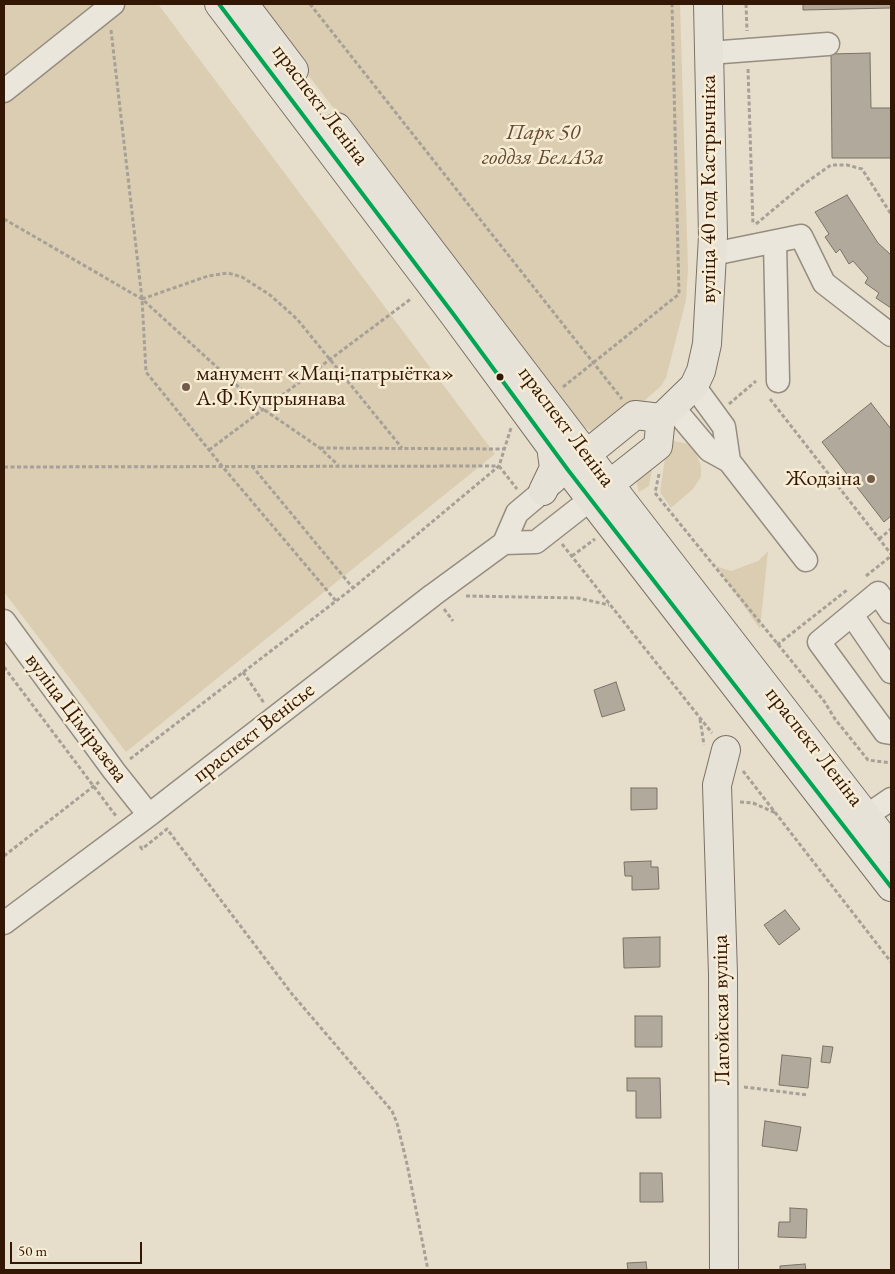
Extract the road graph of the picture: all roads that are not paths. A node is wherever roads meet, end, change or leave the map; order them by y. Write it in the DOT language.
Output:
graph roads {
  1 [pos="219,4"];
  2 [pos="244,4"];
  3 [pos="708,4"];
  4 [pos="110,6"];
  5 [pos="828,44"];
  6 [pos="709,53"];
  7 [pos="4,91"];
  8 [pos="775,242"];
  9 [pos="712,254"];
  10 [pos="891,336"];
  11 [pos="778,381"];
  12 [pos="694,386"];
  13 [pos="656,413"];
  14 [pos="551,446"];
  15 [pos="729,461"];
  16 [pos="577,462"];
  17 [pos="600,492"];
  18 [pos="536,497"];
  19 [pos="504,543"];
  20 [pos="806,560"];
  21 [pos="891,612"];
  22 [pos="852,615"];
  23 [pos="4,621"];
  24 [pos="891,672"];
  25 [pos="891,733"];
  26 [pos="726,750"];
  27 [pos="891,798"];
  28 [pos="149,815"];
  29 [pos="857,823"];
  30 [pos="891,848"];
  31 [pos="891,888"];
  32 [pos="4,923"];
  33 [pos="724,1270"];
  1 -- 14 [label="main road, праспект Леніна"];
  2 -- 16 [label="main road, праспект Леніна"];
  3 -- 6 [label="main road, вуліца 40 год Кастрычніка"];
  4 -- 7 [label="street"];
  5 -- 6 [label="street"];
  6 -- 9 [label="main road, вуліца 40 год Кастрычніка"];
  8 -- 9 [label="street"];
  8 -- 10 [label="street"];
  8 -- 11 [label="street"];
  9 -- 12 [label="main road, вуліца 40 год Кастрычніка"];
  12 -- 13 [label="main road, вуліца 40 год Кастрычніка"];
  12 -- 15 [label="street"];
  13 -- 15 [label="street"];
  13 -- 16 [label="main road, вуліца 40 год Кастрычніка"];
  13 -- 17 [label="main road"];
  14 -- 16 [label="main road, праспект Леніна"];
  14 -- 18 [label="main road"];
  15 -- 20 [label="street"];
  16 -- 17 [label="main road, праспект Леніна"];
  16 -- 18 [label="street"];
  17 -- 19 [label="street"];
  17 -- 29 [label="main road, праспект Леніна"];
  18 -- 19 [label="street"];
  19 -- 28 [label="street, праспект Венісье"];
  21 -- 22 [label="street"];
  22 -- 24 [label="street"];
  22 -- 25 [label="street"];
  23 -- 28 [label="street, вуліца Ціміразева"];
  26 -- 33 [label="main road, Лагойская вуліца"];
  27 -- 29 [label="street"];
  28 -- 32 [label="street, праспект Венісье"];
  29 -- 30 [label="main road, праспект Леніна"];
  29 -- 31 [label="main road, праспект Леніна"];
}
